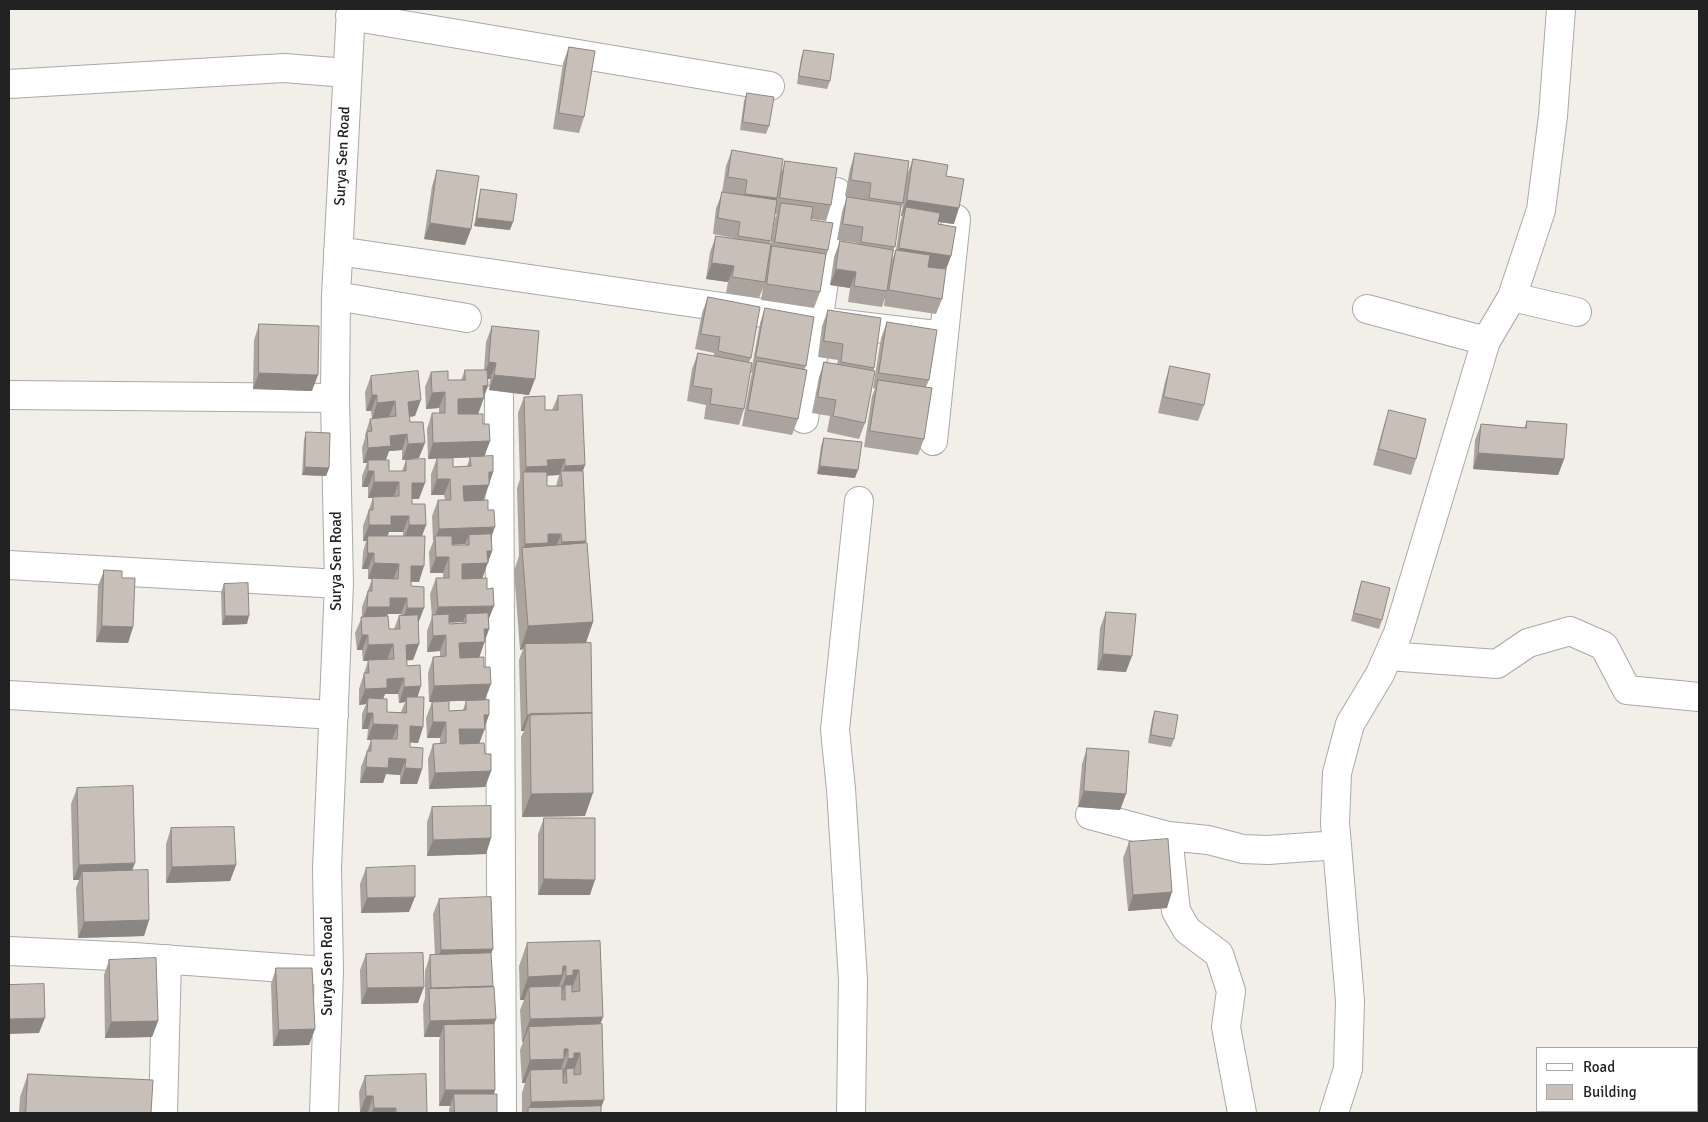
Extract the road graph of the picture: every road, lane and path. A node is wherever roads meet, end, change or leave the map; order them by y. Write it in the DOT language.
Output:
graph roads {
  1 [pos="1561,9"];
  2 [pos="351,12"];
  3 [pos="347,73"];
  4 [pos="9,84"];
  5 [pos="770,86"];
  6 [pos="837,192"];
  7 [pos="956,219"];
  8 [pos="338,251"];
  9 [pos="336,296"];
  10 [pos="1512,297"];
  11 [pos="1368,309"];
  12 [pos="1577,312"];
  13 [pos="467,318"];
  14 [pos="818,321"];
  15 [pos="944,336"];
  16 [pos="1486,341"];
  17 [pos="9,395"];
  18 [pos="499,396"];
  19 [pos="335,398"];
  20 [pos="804,419"];
  21 [pos="933,441"];
  22 [pos="859,501"];
  23 [pos="9,566"];
  24 [pos="339,584"];
  25 [pos="1388,656"];
  26 [pos="9,696"];
  27 [pos="1699,697"];
  28 [pos="334,715"];
  29 [pos="1090,816"];
  30 [pos="1168,836"];
  31 [pos="1337,845"];
  32 [pos="9,951"];
  33 [pos="167,959"];
  34 [pos="329,972"];
  35 [pos="163,1113"];
  36 [pos="324,1113"];
  37 [pos="502,1113"];
  38 [pos="850,1113"];
  39 [pos="1242,1113"];
  40 [pos="1334,1113"];
  1 -- 10 [label="street"];
  2 -- 3 [label="street, Surya Sen Road"];
  2 -- 5 [label="street"];
  3 -- 4 [label="street"];
  3 -- 8 [label="street, Surya Sen Road"];
  6 -- 14 [label="street"];
  7 -- 15 [label="street"];
  8 -- 9 [label="street, Surya Sen Road"];
  8 -- 14 [label="street"];
  9 -- 13 [label="street"];
  9 -- 19 [label="street, Surya Sen Road"];
  10 -- 12 [label="street"];
  10 -- 16 [label="street"];
  11 -- 16 [label="street"];
  14 -- 15 [label="street"];
  14 -- 20 [label="street"];
  15 -- 21 [label="street"];
  16 -- 25 [label="street"];
  17 -- 19 [label="street"];
  18 -- 37 [label="street"];
  19 -- 24 [label="street, Surya Sen Road"];
  22 -- 38 [label="street"];
  23 -- 24 [label="street"];
  24 -- 28 [label="street, Surya Sen Road"];
  25 -- 27 [label="street"];
  25 -- 31 [label="street"];
  26 -- 28 [label="street"];
  28 -- 34 [label="street, Surya Sen Road"];
  29 -- 30 [label="street"];
  30 -- 31 [label="street"];
  30 -- 39 [label="street"];
  31 -- 40 [label="street"];
  32 -- 33 [label="street"];
  33 -- 34 [label="street"];
  33 -- 35 [label="street"];
  34 -- 36 [label="street, Surya Sen Road"];
}
